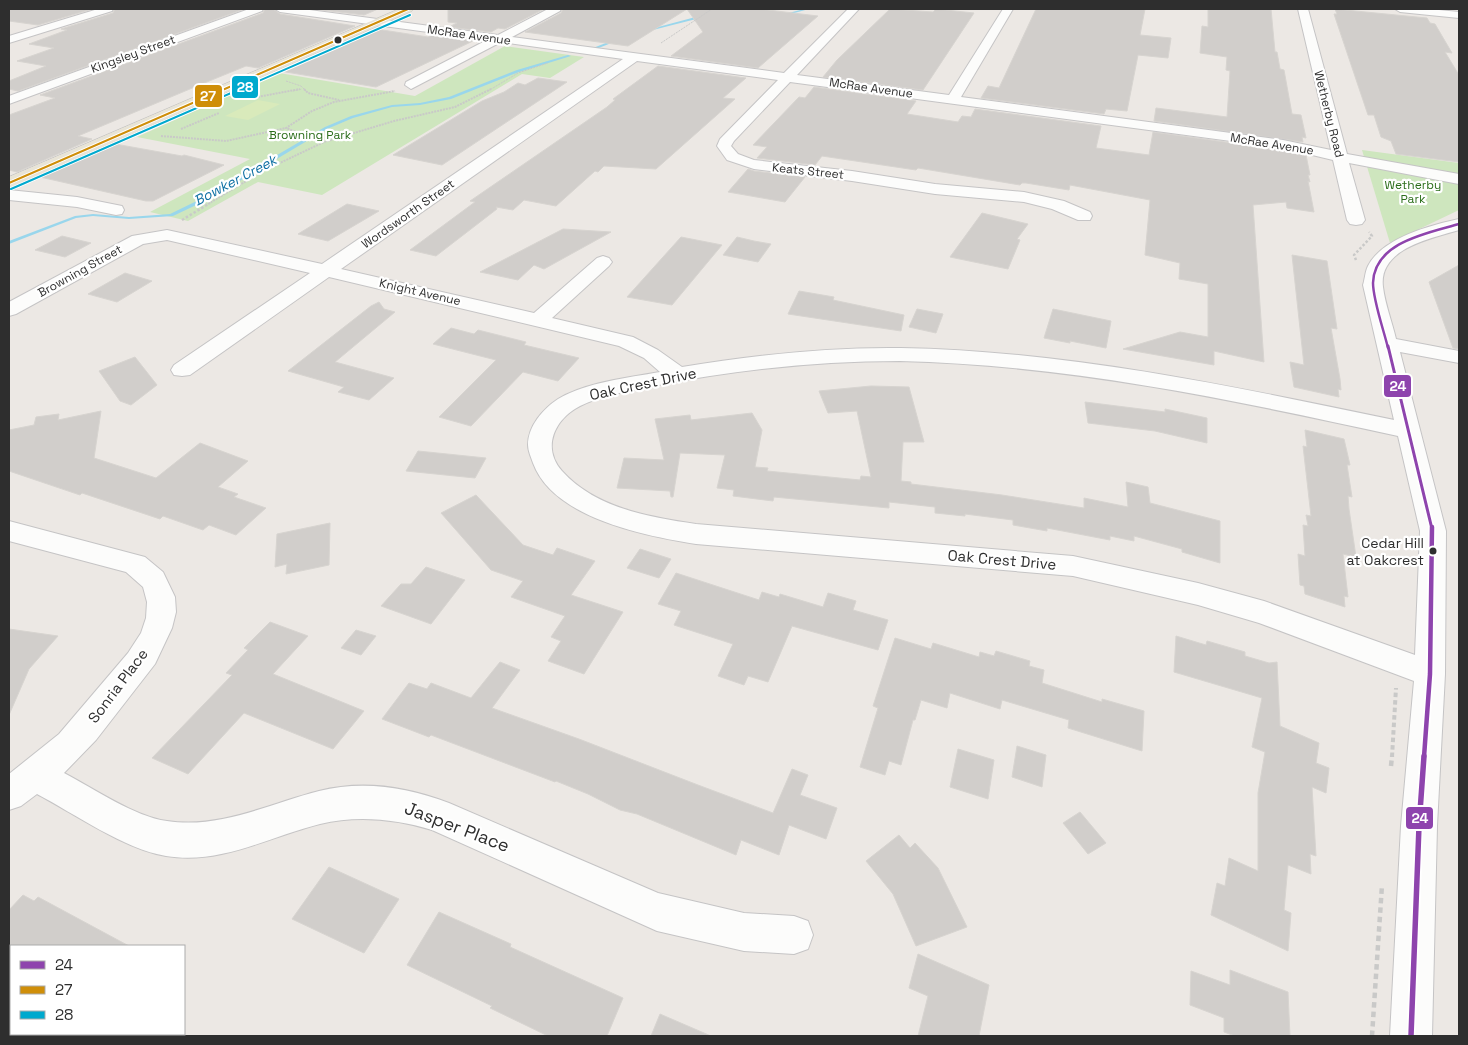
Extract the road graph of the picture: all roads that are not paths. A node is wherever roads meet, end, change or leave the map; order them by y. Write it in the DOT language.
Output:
graph roads {
  1 [pos="108,9"];
  2 [pos="258,9"];
  3 [pos="280,9"];
  4 [pos="408,9"];
  5 [pos="556,9"];
  6 [pos="854,9"];
  7 [pos="1008,9"];
  8 [pos="1303,9"];
  9 [pos="1400,9"];
  10 [pos="1459,14"];
  11 [pos="378,22"];
  12 [pos="499,39"];
  13 [pos="9,40"];
  14 [pos="634,57"];
  15 [pos="788,76"];
  16 [pos="411,85"];
  17 [pos="953,99"];
  18 [pos="9,100"];
  19 [pos="1340,156"];
  20 [pos="1459,179"];
  21 [pos="9,183"];
  22 [pos="9,195"];
  23 [pos="116,210"];
  24 [pos="1084,216"];
  25 [pos="1356,220"];
  26 [pos="1459,224"];
  27 [pos="152,237"];
  28 [pos="603,262"];
  29 [pos="327,270"];
  30 [pos="9,310"];
  31 [pos="539,320"];
  32 [pos="1386,344"];
  33 [pos="1459,357"];
  34 [pos="182,370"];
  35 [pos="677,374"];
  36 [pos="1409,431"];
  37 [pos="9,531"];
  38 [pos="1430,674"];
  39 [pos="22,785"];
  40 [pos="794,935"];
  41 [pos="1411,1036"];
  1 -- 13 [label="street"];
  2 -- 18 [label="street, Kingsley Street"];
  3 -- 11 [label="street, McRae Avenue"];
  4 -- 11 [label="main road"];
  5 -- 12 [label="street"];
  6 -- 15 [label="street, Keats Street"];
  7 -- 17 [label="street"];
  8 -- 19 [label="street, Wetherby Road"];
  9 -- 10 [label="street"];
  11 -- 12 [label="street, McRae Avenue"];
  11 -- 21 [label="main road"];
  12 -- 14 [label="street, McRae Avenue"];
  12 -- 16 [label="street"];
  14 -- 15 [label="street, McRae Avenue"];
  14 -- 29 [label="street, Wordsworth Street"];
  15 -- 17 [label="street, McRae Avenue"];
  15 -- 24 [label="street, Keats Street"];
  17 -- 19 [label="street, McRae Avenue"];
  19 -- 20 [label="street, McRae Avenue"];
  19 -- 25 [label="street, Wetherby Road"];
  22 -- 23 [label="street"];
  26 -- 32 [label="street"];
  27 -- 29 [label="street, Knight Avenue"];
  27 -- 30 [label="street, Browning Street"];
  28 -- 31 [label="street"];
  29 -- 31 [label="street, Knight Avenue"];
  29 -- 34 [label="street, Wordsworth Street"];
  31 -- 35 [label="street, Knight Avenue"];
  32 -- 33 [label="street"];
  32 -- 36 [label="street"];
  35 -- 36 [label="street, Oak Crest Drive"];
  35 -- 38 [label="street, Oak Crest Drive"];
  36 -- 38 [label="street"];
  37 -- 39 [label="street, Sonria Place"];
  38 -- 41 [label="street"];
  39 -- 40 [label="street, Jasper Place"];
}
